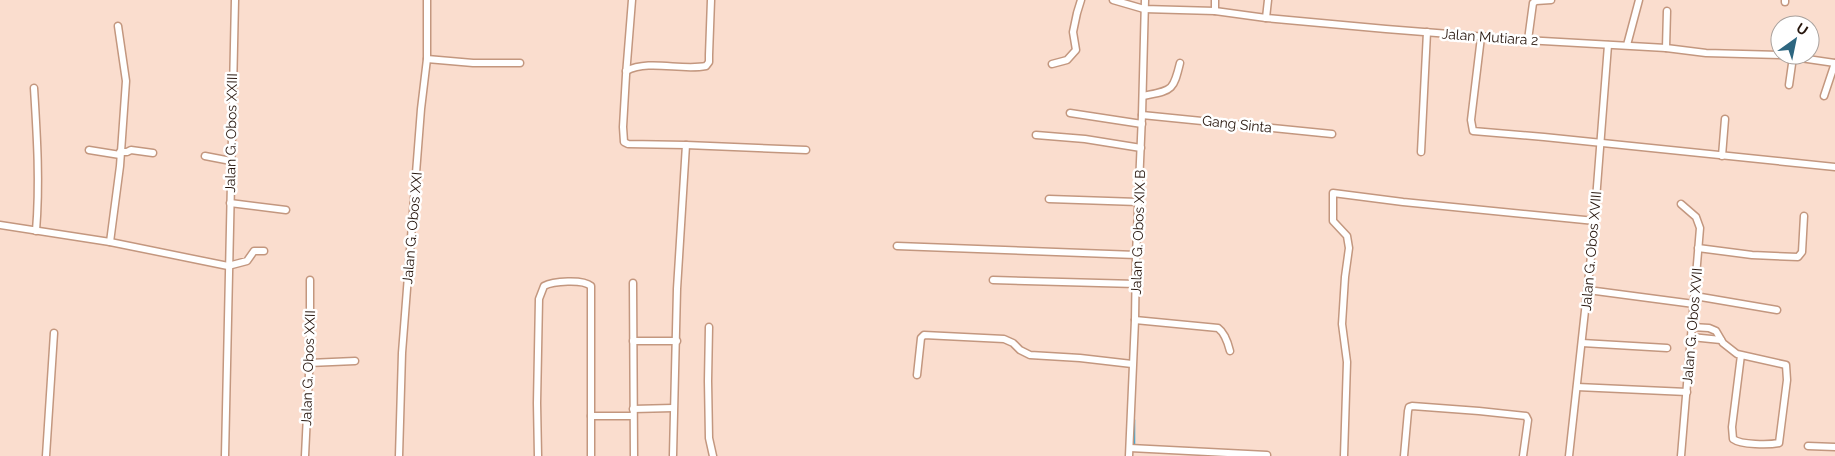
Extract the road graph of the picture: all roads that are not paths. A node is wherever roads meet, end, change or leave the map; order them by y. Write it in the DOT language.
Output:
graph roads {
  1 [pos="235,0"];
  2 [pos="427,0"];
  3 [pos="632,0"];
  4 [pos="711,0"];
  5 [pos="1081,0"];
  6 [pos="1113,0"];
  7 [pos="1145,0"];
  8 [pos="1215,0"];
  9 [pos="1268,0"];
  10 [pos="1551,0"];
  11 [pos="1639,0"];
  12 [pos="1144,9"];
  13 [pos="1214,11"];
  14 [pos="1667,11"];
  15 [pos="1266,18"];
  16 [pos="118,26"];
  17 [pos="1427,32"];
  18 [pos="1481,37"];
  19 [pos="1528,40"];
  20 [pos="1608,45"];
  21 [pos="1627,45"];
  22 [pos="1666,48"];
  23 [pos="1770,56"];
  24 [pos="427,59"];
  25 [pos="1820,61"];
  26 [pos="520,63"];
  27 [pos="1180,63"];
  28 [pos="1835,63"];
  29 [pos="1052,64"];
  30 [pos="1792,65"];
  31 [pos="626,71"];
  32 [pos="1789,85"];
  33 [pos="34,88"];
  34 [pos="1143,96"];
  35 [pos="1824,96"];
  36 [pos="1070,112"];
  37 [pos="1142,115"];
  38 [pos="1725,119"];
  39 [pos="1142,124"];
  40 [pos="1332,134"];
  41 [pos="1036,135"];
  42 [pos="1601,143"];
  43 [pos="686,145"];
  44 [pos="1141,148"];
  45 [pos="89,150"];
  46 [pos="806,150"];
  47 [pos="1421,152"];
  48 [pos="120,153"];
  49 [pos="153,153"];
  50 [pos="205,156"];
  51 [pos="1722,156"];
  52 [pos="231,161"];
  53 [pos="1835,167"];
  54 [pos="1049,199"];
  55 [pos="1138,202"];
  56 [pos="230,203"];
  57 [pos="1681,204"];
  58 [pos="286,210"];
  59 [pos="1804,216"];
  60 [pos="1595,221"];
  61 [pos="0,225"];
  62 [pos="36,231"];
  63 [pos="110,242"];
  64 [pos="897,246"];
  65 [pos="1698,248"];
  66 [pos="264,250"];
  67 [pos="1136,255"];
  68 [pos="228,266"];
  69 [pos="310,280"];
  70 [pos="993,280"];
  71 [pos="633,283"];
  72 [pos="1136,284"];
  73 [pos="1588,290"];
  74 [pos="1695,300"];
  75 [pos="1776,310"];
  76 [pos="1135,320"];
  77 [pos="710,327"];
  78 [pos="1692,328"];
  79 [pos="54,333"];
  80 [pos="1691,337"];
  81 [pos="1721,340"];
  82 [pos="633,341"];
  83 [pos="676,341"];
  84 [pos="1582,343"];
  85 [pos="1667,348"];
  86 [pos="1230,351"];
  87 [pos="1741,355"];
  88 [pos="355,361"];
  89 [pos="309,363"];
  90 [pos="1132,364"];
  91 [pos="917,375"];
  92 [pos="1577,387"];
  93 [pos="1687,392"];
  94 [pos="673,408"];
  95 [pos="634,412"];
  96 [pos="591,416"];
  97 [pos="1808,446"];
  98 [pos="1835,447"];
  99 [pos="1130,448"];
  100 [pos="1207,454"];
  101 [pos="673,455"];
  102 [pos="1267,455"];
  103 [pos="46,456"];
  104 [pos="225,456"];
  105 [pos="305,456"];
  106 [pos="399,456"];
  107 [pos="538,456"];
  108 [pos="591,456"];
  109 [pos="634,456"];
  110 [pos="713,456"];
  111 [pos="1129,456"];
  112 [pos="1344,456"];
  113 [pos="1404,456"];
  114 [pos="1523,456"];
  115 [pos="1569,456"];
  116 [pos="1681,456"];
  1 -- 52 [label="street, Jalan G. Obos XXIII"];
  2 -- 24 [label="street, Jalan G. Obos XXI"];
  3 -- 31 [label="street"];
  4 -- 31 [label="street"];
  5 -- 29 [label="street"];
  6 -- 12 [label="street, Jalan Mutiara 2"];
  7 -- 12 [label="street, Jalan G. Obos XIX B"];
  8 -- 13 [label="street"];
  9 -- 15 [label="street"];
  10 -- 19 [label="street"];
  11 -- 21 [label="street"];
  12 -- 13 [label="street, Jalan Mutiara 2"];
  12 -- 34 [label="street, Jalan G. Obos XIX B"];
  13 -- 15 [label="street, Jalan Mutiara 2"];
  14 -- 22 [label="street"];
  15 -- 17 [label="street, Jalan Mutiara 2"];
  16 -- 48 [label="street"];
  17 -- 18 [label="street, Jalan Mutiara 2"];
  17 -- 47 [label="street"];
  18 -- 19 [label="street, Jalan Mutiara 2"];
  18 -- 42 [label="street"];
  19 -- 20 [label="street, Jalan Mutiara 2"];
  20 -- 21 [label="street, Jalan Mutiara 2"];
  20 -- 42 [label="street, Jalan G. Obos XVIII"];
  21 -- 22 [label="street, Jalan Mutiara 2"];
  22 -- 23 [label="street, Jalan Mutiara 2"];
  24 -- 26 [label="street"];
  24 -- 106 [label="street, Jalan G. Obos XXI"];
  25 -- 28 [label="street, Jalan Mutiara 2"];
  27 -- 34 [label="street"];
  28 -- 35 [label="street"];
  30 -- 32 [label="street"];
  31 -- 43 [label="street"];
  33 -- 62 [label="street"];
  34 -- 37 [label="street, Jalan G. Obos XIX B"];
  36 -- 39 [label="street"];
  37 -- 39 [label="street, Jalan G. Obos XIX B"];
  37 -- 40 [label="street, Gang Sinta"];
  38 -- 51 [label="street"];
  39 -- 44 [label="street, Jalan G. Obos XIX B"];
  41 -- 44 [label="street"];
  42 -- 51 [label="street"];
  42 -- 60 [label="street, Jalan G. Obos XVIII"];
  43 -- 46 [label="street"];
  43 -- 83 [label="street"];
  44 -- 55 [label="street, Jalan G. Obos XIX B"];
  45 -- 48 [label="street"];
  48 -- 49 [label="street"];
  48 -- 63 [label="street"];
  50 -- 52 [label="street"];
  51 -- 53 [label="street"];
  52 -- 56 [label="street, Jalan G. Obos XXIII"];
  54 -- 55 [label="street"];
  55 -- 67 [label="street, Jalan G. Obos XIX B"];
  56 -- 58 [label="street"];
  56 -- 68 [label="street, Jalan G. Obos XXIII"];
  57 -- 65 [label="street, Jalan G. Obos XVII"];
  59 -- 65 [label="street"];
  60 -- 73 [label="street, Jalan G. Obos XVIII"];
  60 -- 112 [label="street"];
  61 -- 62 [label="street"];
  62 -- 63 [label="street"];
  63 -- 68 [label="street"];
  64 -- 67 [label="street"];
  65 -- 74 [label="street, Jalan G. Obos XVII"];
  66 -- 68 [label="street"];
  67 -- 72 [label="street, Jalan G. Obos XIX B"];
  68 -- 104 [label="street, Jalan G. Obos XXIII"];
  69 -- 89 [label="street, Jalan G. Obos XXII"];
  70 -- 72 [label="street"];
  71 -- 82 [label="street"];
  72 -- 76 [label="street, Jalan G. Obos XIX B"];
  73 -- 74 [label="street"];
  73 -- 84 [label="street, Jalan G. Obos XVIII"];
  74 -- 75 [label="street"];
  74 -- 78 [label="street, Jalan G. Obos XVII"];
  76 -- 86 [label="street"];
  76 -- 90 [label="street, Jalan G. Obos XIX B"];
  77 -- 110 [label="street"];
  78 -- 80 [label="street, Jalan G. Obos XVII"];
  78 -- 81 [label="street"];
  79 -- 103 [label="street"];
  80 -- 81 [label="street"];
  80 -- 93 [label="street, Jalan G. Obos XVII"];
  81 -- 87 [label="street"];
  82 -- 83 [label="street"];
  82 -- 95 [label="street"];
  83 -- 94 [label="street"];
  84 -- 85 [label="street"];
  84 -- 92 [label="street, Jalan G. Obos XVIII"];
  87 -- 87 [label="street"];
  88 -- 89 [label="street"];
  89 -- 105 [label="street, Jalan G. Obos XXII"];
  90 -- 91 [label="street"];
  90 -- 99 [label="street, Jalan G. Obos XIX B"];
  92 -- 93 [label="street"];
  92 -- 115 [label="street, Jalan G. Obos XVIII"];
  93 -- 116 [label="street, Jalan G. Obos XVII"];
  94 -- 95 [label="street"];
  94 -- 101 [label="street"];
  95 -- 96 [label="street"];
  95 -- 109 [label="street"];
  96 -- 107 [label="street"];
  96 -- 108 [label="street"];
  97 -- 98 [label="street"];
  99 -- 100 [label="street"];
  99 -- 111 [label="street, Jalan G. Obos XIX B"];
  100 -- 102 [label="street"];
  113 -- 114 [label="street"];
}
